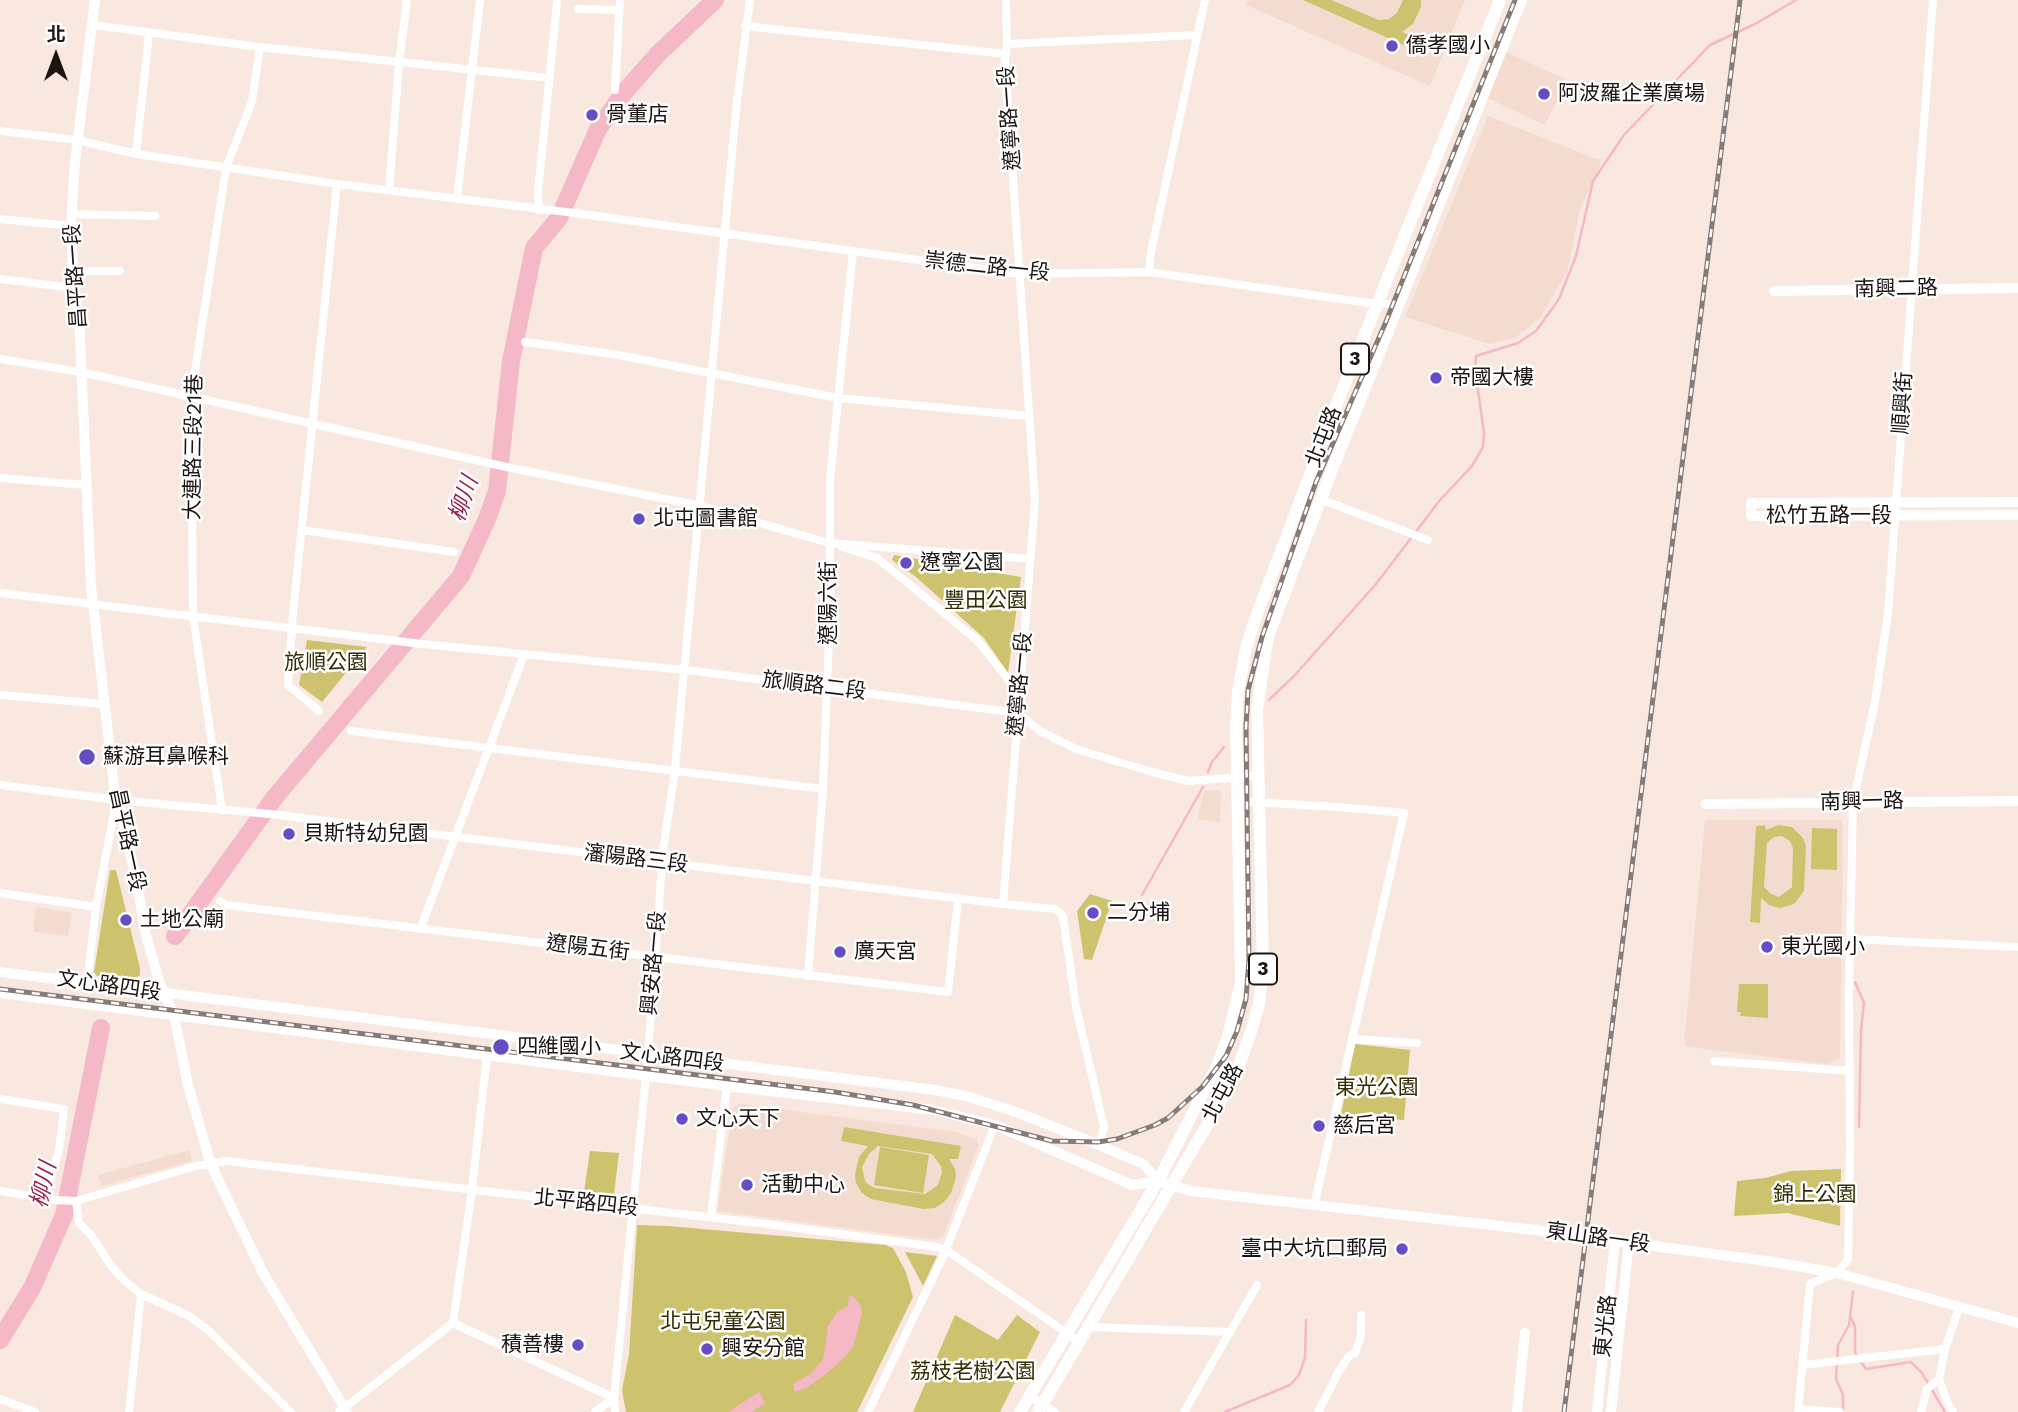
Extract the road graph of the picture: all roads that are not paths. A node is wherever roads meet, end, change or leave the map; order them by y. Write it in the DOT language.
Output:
graph roads {
  1 [pos="95,0"];
  2 [pos="407,0"];
  3 [pos="480,0"];
  4 [pos="620,0"];
  5 [pos="750,0"];
  6 [pos="1006,0"];
  7 [pos="1205,0"];
  8 [pos="1500,0"];
  9 [pos="1521,0"];
  10 [pos="1933,0"];
  11 [pos="557,3"];
  12 [pos="578,9"];
  13 [pos="619,10"];
  14 [pos="93,25"];
  15 [pos="745,26"];
  16 [pos="149,33"];
  17 [pos="1197,35"];
  18 [pos="260,47"];
  19 [pos="1007,49"];
  20 [pos="399,63"];
  21 [pos="472,69"];
  22 [pos="549,78"];
  23 [pos="615,90"];
  24 [pos="0,131"];
  25 [pos="77,140"];
  26 [pos="136,154"];
  27 [pos="226,168"];
  28 [pos="337,184"];
  29 [pos="388,190"];
  30 [pos="457,199"];
  31 [pos="543,210"];
  32 [pos="72,214"];
  33 [pos="155,216"];
  34 [pos="0,219"];
  35 [pos="71,226"];
  36 [pos="726,233"];
  37 [pos="853,251"];
  38 [pos="74,271"];
  39 [pos="120,271"];
  40 [pos="1149,272"];
  41 [pos="1021,274"];
  42 [pos="0,279"];
  43 [pos="74,288"];
  44 [pos="2018,288"];
  45 [pos="1912,289"];
  46 [pos="1774,291"];
  47 [pos="1376,304"];
  48 [pos="1399,304"];
  49 [pos="525,342"];
  50 [pos="0,359"];
  51 [pos="81,372"];
  52 [pos="711,373"];
  53 [pos="191,397"];
  54 [pos="838,398"];
  55 [pos="1029,416"];
  56 [pos="313,424"];
  57 [pos="0,478"];
  58 [pos="85,485"];
  59 [pos="1320,499"];
  60 [pos="2018,502"];
  61 [pos="701,506"];
  62 [pos="1894,510"];
  63 [pos="2018,515"];
  64 [pos="302,530"];
  65 [pos="1424,538"];
  66 [pos="829,543"];
  67 [pos="454,552"];
  68 [pos="1031,559"];
  69 [pos="0,593"];
  70 [pos="93,605"];
  71 [pos="193,616"];
  72 [pos="293,627"];
  73 [pos="524,655"];
  74 [pos="684,670"];
  75 [pos="827,687"];
  76 [pos="1018,692"];
  77 [pos="0,695"];
  78 [pos="103,704"];
  79 [pos="319,711"];
  80 [pos="1018,713"];
  81 [pos="351,731"];
  82 [pos="487,749"];
  83 [pos="675,769"];
  84 [pos="1258,776"];
  85 [pos="1237,777"];
  86 [pos="0,785"];
  87 [pos="823,789"];
  88 [pos="117,800"];
  89 [pos="2018,800"];
  90 [pos="1258,801"];
  91 [pos="1237,802"];
  92 [pos="1853,802"];
  93 [pos="1706,804"];
  94 [pos="222,810"];
  95 [pos="455,838"];
  96 [pos="662,863"];
  97 [pos="814,880"];
  98 [pos="0,893"];
  99 [pos="958,900"];
  100 [pos="220,901"];
  101 [pos="1003,904"];
  102 [pos="96,907"];
  103 [pos="421,928"];
  104 [pos="1851,939"];
  105 [pos="2018,947"];
  106 [pos="656,956"];
  107 [pos="0,972"];
  108 [pos="808,976"];
  109 [pos="87,983"];
  110 [pos="0,993"];
  111 [pos="163,994"];
  112 [pos="174,1015"];
  113 [pos="1353,1039"];
  114 [pos="1417,1043"];
  115 [pos="487,1055"];
  116 [pos="648,1055"];
  117 [pos="1714,1061"];
  118 [pos="1849,1071"];
  119 [pos="645,1075"];
  120 [pos="727,1086"];
  121 [pos="0,1099"];
  122 [pos="995,1125"];
  123 [pos="1099,1144"];
  124 [pos="211,1165"];
  125 [pos="1158,1181"];
  126 [pos="1172,1186"];
  127 [pos="472,1189"];
  128 [pos="0,1191"];
  129 [pos="50,1199"];
  130 [pos="73,1201"];
  131 [pos="1314,1206"];
  132 [pos="634,1208"];
  133 [pos="711,1217"];
  134 [pos="1615,1240"];
  135 [pos="1629,1242"];
  136 [pos="946,1250"];
  137 [pos="1837,1273"];
  138 [pos="1257,1285"];
  139 [pos="141,1294"];
  140 [pos="1959,1308"];
  141 [pos="1361,1315"];
  142 [pos="453,1323"];
  143 [pos="2018,1323"];
  144 [pos="1088,1327"];
  145 [pos="1230,1332"];
  146 [pos="1068,1333"];
  147 [pos="1525,1333"];
  148 [pos="1080,1342"];
  149 [pos="1945,1349"];
  150 [pos="1803,1365"];
  151 [pos="1939,1379"];
  152 [pos="1030,1396"];
  153 [pos="614,1398"];
  154 [pos="0,1399"];
  155 [pos="1040,1408"];
  156 [pos="344,1410"];
  157 [pos="1798,1411"];
  158 [pos="35,1412"];
  159 [pos="129,1412"];
  160 [pos="291,1412"];
  161 [pos="596,1412"];
  162 [pos="615,1412"];
  163 [pos="868,1412"];
  164 [pos="1020,1412"];
  165 [pos="1055,1412"];
  166 [pos="1184,1412"];
  167 [pos="1318,1412"];
  168 [pos="1517,1412"];
  169 [pos="1597,1412"];
  170 [pos="1611,1412"];
  171 [pos="1840,1412"];
  172 [pos="1921,1412"];
  173 [pos="1953,1412"];
  1 -- 14 [label="main road, 昌平路一段"];
  2 -- 20 [label="street"];
  3 -- 21 [label="street"];
  4 -- 13 [label="street"];
  5 -- 15 [label="street, 興安路一段"];
  6 -- 19 [label="street, 遼寧路一段"];
  7 -- 17 [label="street"];
  8 -- 47 [label="main road, 北屯路 / 3"];
  9 -- 48 [label="main road, 北屯路 / 3"];
  10 -- 45 [label="street, 順興街"];
  11 -- 22 [label="street"];
  12 -- 13 [label="street"];
  13 -- 23 [label="street"];
  14 -- 16 [label="street"];
  14 -- 25 [label="main road, 昌平路一段"];
  15 -- 19 [label="street"];
  15 -- 36 [label="street, 興安路一段"];
  16 -- 18 [label="street"];
  16 -- 26 [label="street"];
  17 -- 19 [label="street"];
  17 -- 40 [label="street"];
  18 -- 20 [label="street"];
  18 -- 27 [label="street, 大連路三段21巷"];
  19 -- 41 [label="street, 遼寧路一段"];
  20 -- 21 [label="street"];
  20 -- 29 [label="street"];
  21 -- 22 [label="street"];
  21 -- 30 [label="street"];
  22 -- 31 [label="street"];
  24 -- 25 [label="street"];
  25 -- 26 [label="street"];
  25 -- 32 [label="main road, 昌平路一段"];
  26 -- 27 [label="street"];
  27 -- 28 [label="street"];
  27 -- 53 [label="street, 大連路三段21巷"];
  28 -- 29 [label="street"];
  28 -- 56 [label="street"];
  29 -- 30 [label="street"];
  30 -- 31 [label="street"];
  31 -- 36 [label="street, 崇德二路一段"];
  32 -- 33 [label="street"];
  32 -- 35 [label="main road, 昌平路一段"];
  34 -- 35 [label="street"];
  35 -- 38 [label="main road, 昌平路一段"];
  36 -- 37 [label="street, 崇德二路一段"];
  36 -- 52 [label="street, 興安路一段"];
  37 -- 41 [label="street, 崇德二路一段"];
  37 -- 54 [label="street, 遼陽六街"];
  38 -- 39 [label="street"];
  38 -- 43 [label="main road, 昌平路一段"];
  40 -- 41 [label="street, 崇德二路一段"];
  40 -- 47 [label="street, 崇德二路一段"];
  41 -- 55 [label="street, 遼寧路一段"];
  42 -- 43 [label="street"];
  43 -- 51 [label="main road, 昌平路一段"];
  44 -- 45 [label="main road, 南興二路"];
  45 -- 46 [label="main road, 南興二路"];
  45 -- 62 [label="street, 順興街"];
  47 -- 48 [label="street, 崇德二路一段"];
  47 -- 85 [label="main road, 北屯路 / 3"];
  48 -- 59 [label="main road, 北屯路 / 3"];
  49 -- 52 [label="street"];
  50 -- 51 [label="street"];
  51 -- 53 [label="street"];
  51 -- 58 [label="main road, 昌平路一段"];
  52 -- 54 [label="street"];
  52 -- 61 [label="street, 興安路一段"];
  53 -- 56 [label="street"];
  53 -- 71 [label="street, 大連路三段21巷"];
  54 -- 55 [label="street"];
  54 -- 66 [label="street, 遼陽六街"];
  55 -- 68 [label="street, 遼寧路一段"];
  56 -- 61 [label="street"];
  56 -- 64 [label="street"];
  57 -- 58 [label="street"];
  58 -- 70 [label="main road, 昌平路一段"];
  59 -- 65 [label="street"];
  59 -- 84 [label="main road, 北屯路 / 3"];
  60 -- 62 [label="main road, 松竹五路一段"];
  61 -- 66 [label="street"];
  61 -- 74 [label="street, 興安路一段"];
  62 -- 62 [label="main road, 松竹五路一段"];
  62 -- 63 [label="main road, 松竹五路一段"];
  62 -- 92 [label="street, 順興街"];
  64 -- 67 [label="street"];
  64 -- 72 [label="street"];
  66 -- 68 [label="street"];
  66 -- 75 [label="street, 遼陽六街"];
  66 -- 76 [label="street"];
  68 -- 76 [label="street, 遼寧路一段"];
  69 -- 70 [label="street"];
  70 -- 71 [label="street"];
  70 -- 78 [label="main road, 昌平路一段"];
  71 -- 72 [label="street"];
  71 -- 94 [label="street, 大連路三段21巷"];
  72 -- 73 [label="street, 旅順路二段"];
  72 -- 79 [label="street"];
  73 -- 74 [label="street, 旅順路二段"];
  73 -- 82 [label="street"];
  74 -- 75 [label="street, 旅順路二段"];
  74 -- 83 [label="street, 興安路一段"];
  75 -- 80 [label="street, 旅順路二段"];
  75 -- 87 [label="street, 遼陽六街"];
  76 -- 80 [label="street, 遼寧路一段"];
  77 -- 78 [label="street"];
  78 -- 88 [label="main road, 昌平路一段"];
  80 -- 85 [label="street, 旅順路二段"];
  80 -- 101 [label="street, 遼寧路一段"];
  81 -- 82 [label="street"];
  82 -- 83 [label="street"];
  82 -- 95 [label="street"];
  83 -- 87 [label="street"];
  83 -- 96 [label="street, 興安路一段"];
  84 -- 85 [label="street"];
  84 -- 90 [label="main road, 北屯路 / 3"];
  85 -- 91 [label="main road, 北屯路 / 3"];
  86 -- 88 [label="street"];
  87 -- 97 [label="street, 遼陽六街"];
  88 -- 94 [label="street"];
  88 -- 102 [label="street"];
  88 -- 111 [label="main road, 昌平路一段"];
  89 -- 92 [label="main road, 南興一路"];
  90 -- 91 [label="street"];
  90 -- 113 [label="street"];
  90 -- 126 [label="main road, 北屯路 / 3"];
  91 -- 125 [label="main road, 北屯路 / 3"];
  92 -- 93 [label="main road, 南興一路"];
  92 -- 104 [label="street, 順興街"];
  94 -- 95 [label="street, 瀋陽路三段"];
  95 -- 96 [label="street, 瀋陽路三段"];
  95 -- 103 [label="street"];
  96 -- 97 [label="street, 瀋陽路三段"];
  96 -- 106 [label="street, 興安路一段"];
  97 -- 99 [label="street, 瀋陽路三段"];
  97 -- 108 [label="street, 遼陽六街"];
  98 -- 102 [label="street"];
  99 -- 101 [label="street, 瀋陽路三段"];
  99 -- 108 [label="street, 遼陽五街"];
  100 -- 103 [label="street, 遼陽五街"];
  101 -- 123 [label="street"];
  102 -- 109 [label="street"];
  103 -- 106 [label="street, 遼陽五街"];
  104 -- 105 [label="street"];
  104 -- 118 [label="street, 順興街"];
  106 -- 108 [label="street, 遼陽五街"];
  106 -- 116 [label="street, 興安路一段"];
  107 -- 109 [label="main road, 文心路四段"];
  109 -- 111 [label="main road, 文心路四段"];
  110 -- 112 [label="main road, 文心路四段"];
  111 -- 112 [label="main road, 昌平路一段"];
  111 -- 116 [label="main road, 文心路四段"];
  112 -- 115 [label="main road, 文心路四段"];
  112 -- 124 [label="main road, 昌平路一段"];
  113 -- 114 [label="street"];
  113 -- 131 [label="street"];
  115 -- 119 [label="main road, 文心路四段"];
  115 -- 127 [label="street"];
  116 -- 119 [label="street, 興安路一段"];
  116 -- 123 [label="main road, 文心路四段"];
  117 -- 118 [label="street"];
  118 -- 137 [label="street, 順興街"];
  119 -- 120 [label="main road, 文心路四段"];
  119 -- 132 [label="street, 興安路一段"];
  120 -- 122 [label="main road, 文心路四段"];
  120 -- 133 [label="street"];
  121 -- 129 [label="street"];
  122 -- 125 [label="main road, 文心路四段"];
  122 -- 136 [label="street"];
  123 -- 125 [label="main road, 文心路四段"];
  124 -- 127 [label="street, 北平路四段"];
  124 -- 130 [label="street, 北平路四段"];
  124 -- 156 [label="main road, 昌平路一段"];
  125 -- 126 [label="main road, 文心路四段"];
  125 -- 146 [label="main road, 北屯路 / 3"];
  126 -- 131 [label="main road, 東山路一段"];
  126 -- 144 [label="main road, 北屯路 / 3"];
  127 -- 132 [label="street, 北平路四段"];
  127 -- 142 [label="street"];
  128 -- 129 [label="street"];
  129 -- 130 [label="street, 北平路四段"];
  130 -- 139 [label="street"];
  131 -- 134 [label="main road, 東山路一段"];
  132 -- 133 [label="street, 北平路四段"];
  132 -- 153 [label="street, 興安路一段"];
  133 -- 136 [label="street, 北平路四段"];
  134 -- 135 [label="main road, 東山路一段"];
  134 -- 169 [label="main road, 東光路"];
  135 -- 137 [label="main road, 東山路一段"];
  135 -- 170 [label="main road, 東光路"];
  136 -- 146 [label="street, 北平路四段"];
  136 -- 163 [label="street"];
  137 -- 140 [label="main road, 東山路一段"];
  137 -- 150 [label="street"];
  138 -- 145 [label="street"];
  139 -- 159 [label="street"];
  139 -- 160 [label="street"];
  140 -- 143 [label="main road, 東山路一段"];
  140 -- 149 [label="street"];
  141 -- 167 [label="street"];
  142 -- 153 [label="street"];
  142 -- 156 [label="street"];
  144 -- 145 [label="street"];
  144 -- 148 [label="main road, 北屯路 / 3"];
  145 -- 166 [label="street"];
  146 -- 148 [label="street, 北平路四段"];
  146 -- 152 [label="main road, 北屯路 / 3"];
  147 -- 168 [label="main road"];
  148 -- 155 [label="main road, 北屯路 / 3"];
  149 -- 150 [label="street"];
  149 -- 151 [label="street"];
  150 -- 157 [label="street"];
  151 -- 172 [label="street"];
  151 -- 173 [label="street"];
  152 -- 155 [label="street"];
  152 -- 164 [label="main road, 北屯路 / 3"];
  153 -- 161 [label="street"];
  153 -- 162 [label="street, 興安路一段"];
  154 -- 158 [label="street"];
  155 -- 165 [label="street"];
  157 -- 171 [label="street"];
}
